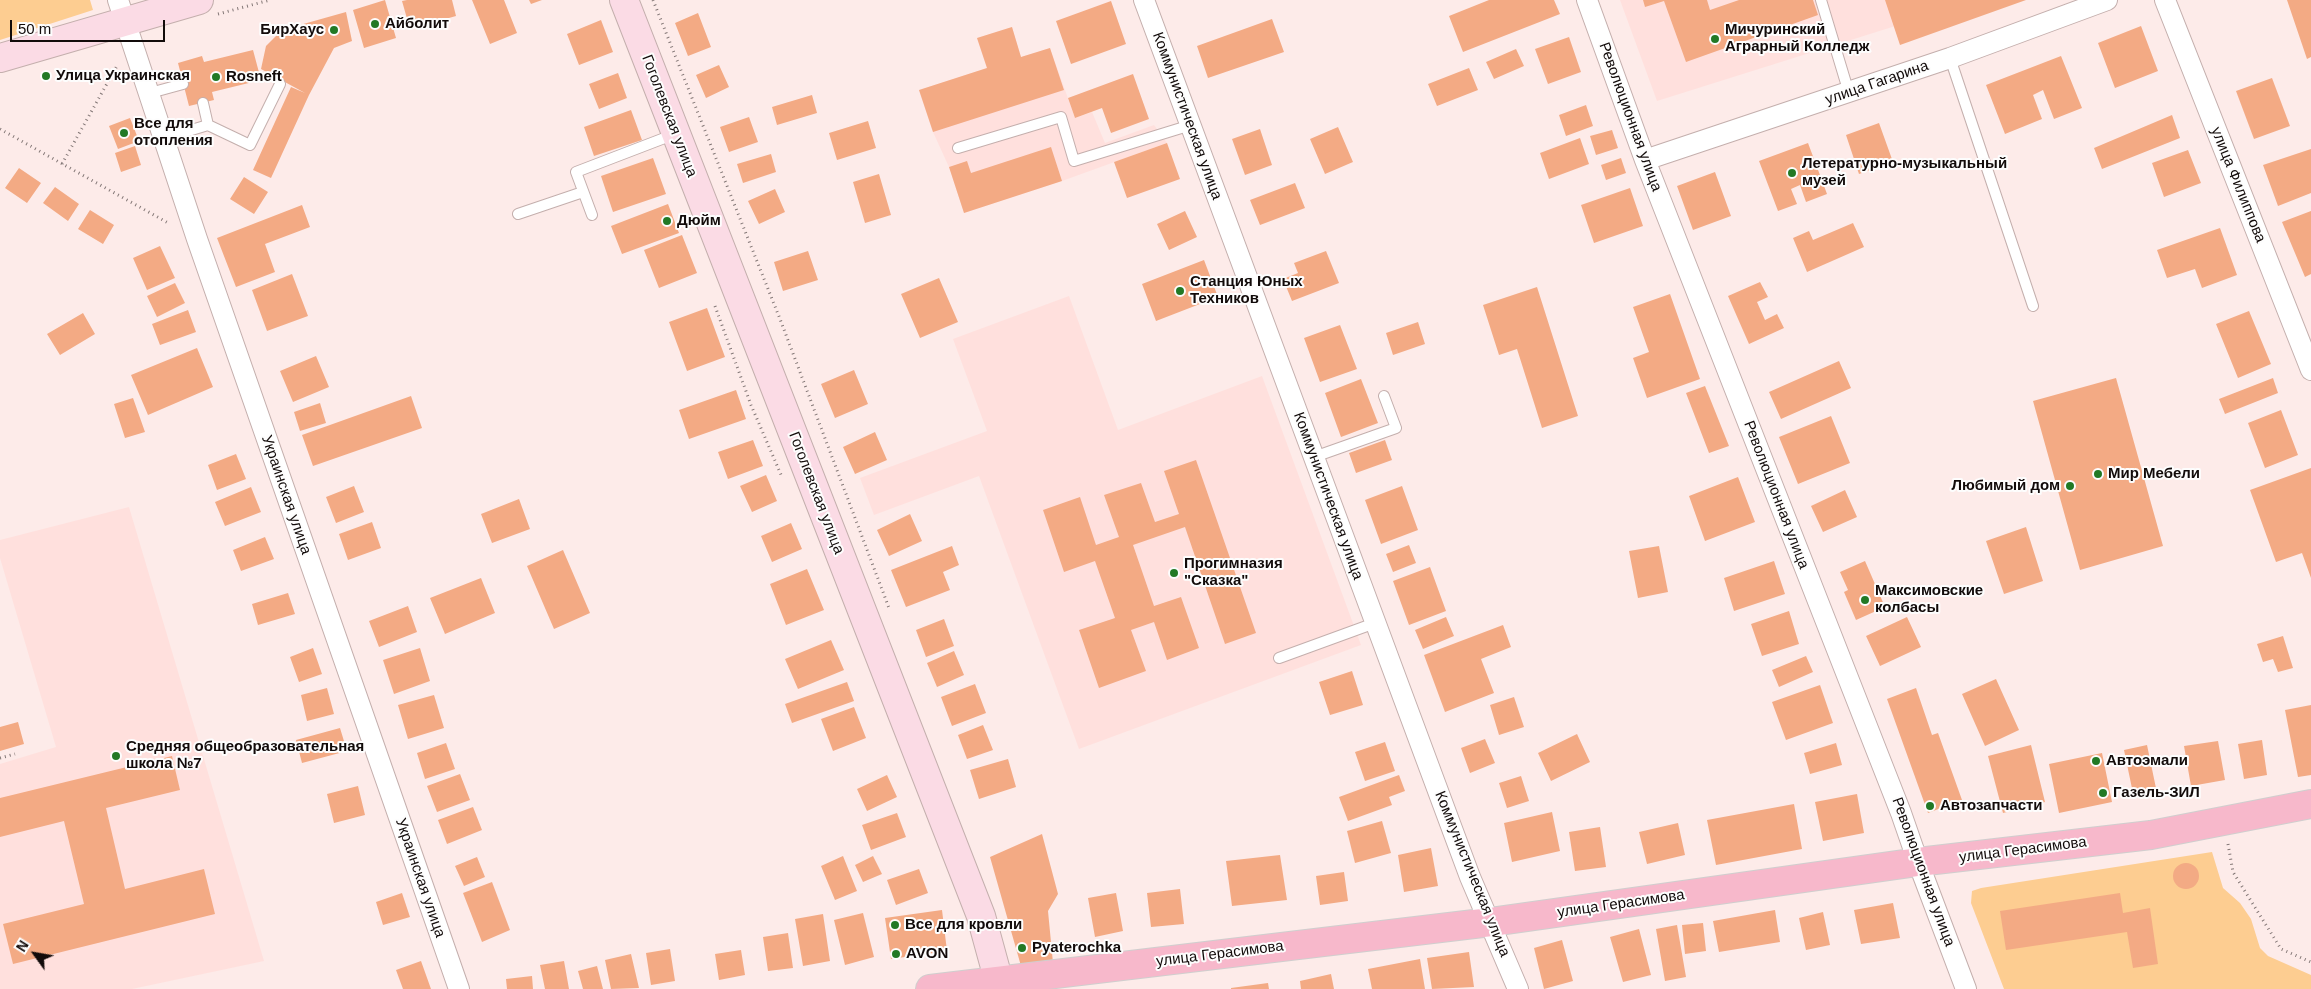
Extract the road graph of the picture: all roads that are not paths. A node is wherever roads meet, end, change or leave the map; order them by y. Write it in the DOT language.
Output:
graph roads {
  1 [pos="199,0"];
  2 [pos="624,0"];
  3 [pos="1144,0"];
  4 [pos="1587,0"];
  5 [pos="1821,0"];
  6 [pos="2107,0"];
  7 [pos="2165,0"];
  8 [pos="125,19"];
  9 [pos="0,58"];
  10 [pos="1950,58"];
  11 [pos="183,84"];
  12 [pos="280,84"];
  13 [pos="150,93"];
  14 [pos="1850,93"];
  15 [pos="202,103"];
  16 [pos="1191,125"];
  17 [pos="208,126"];
  18 [pos="676,134"];
  19 [pos="165,138"];
  20 [pos="958,148"];
  21 [pos="1645,160"];
  22 [pos="584,192"];
  23 [pos="518,214"];
  24 [pos="592,215"];
  25 [pos="2033,306"];
  26 [pos="2311,370"];
  27 [pos="1384,396"];
  28 [pos="1314,457"];
  29 [pos="1375,623"];
  30 [pos="1279,658"];
  31 [pos="2311,804"];
  32 [pos="1918,862"];
  33 [pos="1491,922"];
  34 [pos="1000,985"];
  35 [pos="459,989"];
  36 [pos="930,989"];
  37 [pos="1518,989"];
  38 [pos="1966,989"];
  1 -- 8 [label="street"];
  2 -- 18 [label="street, Гоголевская улица"];
  3 -- 16 [label="street, Коммунистическая улица"];
  4 -- 21 [label="street, Революционная улица"];
  5 -- 14 [label="lane"];
  6 -- 10 [label="street, улица Гагарина"];
  7 -- 26 [label="street, улица Филиппова"];
  8 -- 9 [label="street"];
  8 -- 13 [label="street, Украинская улица"];
  10 -- 14 [label="street, улица Гагарина"];
  10 -- 25 [label="lane"];
  11 -- 13 [label="lane"];
  12 -- 17 [label="lane"];
  13 -- 19 [label="street, Украинская улица"];
  14 -- 21 [label="street, улица Гагарина"];
  15 -- 17 [label="lane"];
  16 -- 20 [label="lane"];
  16 -- 28 [label="street, Коммунистическая улица"];
  17 -- 19 [label="lane"];
  18 -- 22 [label="lane"];
  18 -- 34 [label="street, Гоголевская улица"];
  19 -- 35 [label="street, Украинская улица"];
  21 -- 32 [label="street, Революционная улица"];
  22 -- 23 [label="lane"];
  22 -- 24 [label="lane"];
  27 -- 28 [label="lane"];
  28 -- 29 [label="street, Коммунистическая улица"];
  29 -- 30 [label="lane"];
  29 -- 33 [label="street, Коммунистическая улица"];
  31 -- 32 [label="main road, улица Герасимова"];
  32 -- 33 [label="main road, улица Герасимова"];
  32 -- 38 [label="street, Революционная улица"];
  33 -- 34 [label="main road, улица Герасимова"];
  33 -- 37 [label="street, Коммунистическая улица"];
  34 -- 36 [label="main road, улица Герасимова"];
}
